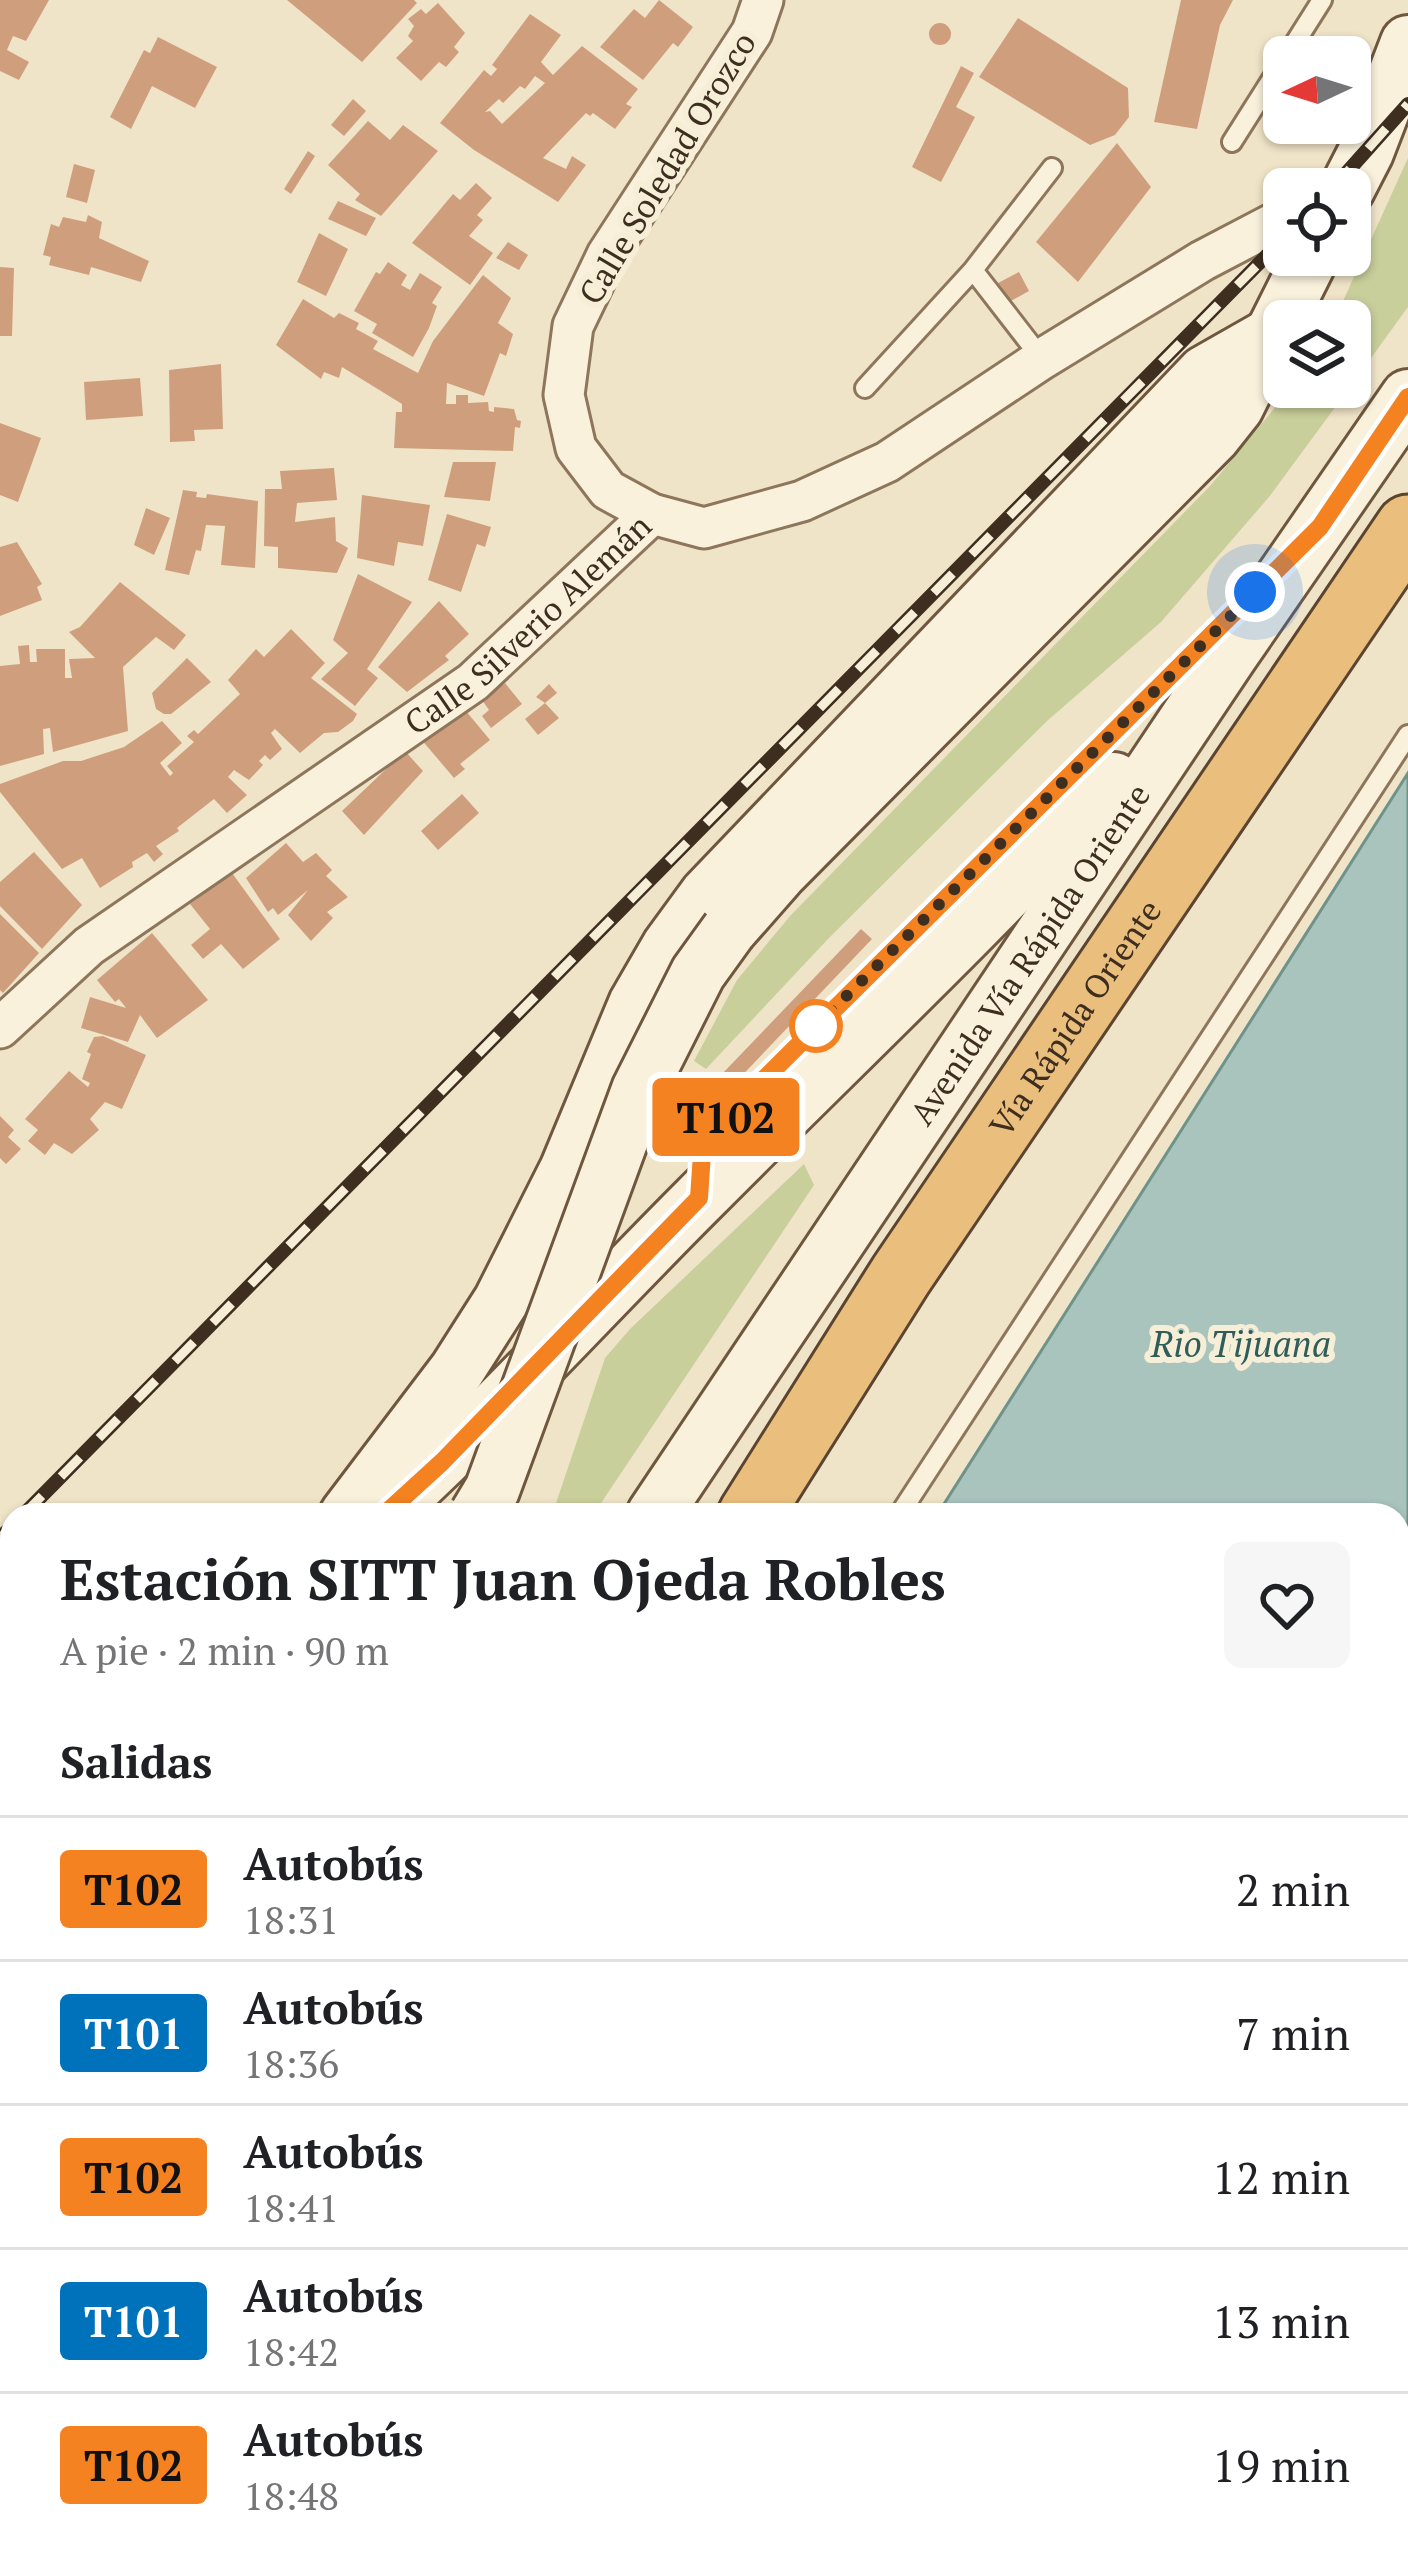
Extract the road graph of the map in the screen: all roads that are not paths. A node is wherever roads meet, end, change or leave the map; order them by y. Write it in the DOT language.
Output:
graph roads {
  1 [pos="763,0"];
  2 [pos="1322,0"];
  3 [pos="1299,36"];
  4 [pos="1408,43"];
  5 [pos="1263,93"];
  6 [pos="1232,142"];
  7 [pos="1052,168"];
  8 [pos="1358,168"];
  9 [pos="1263,229"];
  10 [pos="973,270"];
  11 [pos="1263,339"];
  12 [pos="1263,350"];
  13 [pos="1042,358"];
  14 [pos="865,388"];
  15 [pos="1408,397"];
  16 [pos="652,514"];
  17 [pos="1408,526"];
  18 [pos="1320,527"];
  19 [pos="1230,655"];
  20 [pos="1408,735"];
  21 [pos="0,1028"];
  22 [pos="699,1198"];
  23 [pos="355,1503"];
  24 [pos="397,1503"];
  25 [pos="484,1503"];
  26 [pos="662,1503"];
  27 [pos="758,1503"];
  28 [pos="906,1503"];
  1 -- 16 [label="street, Calle Soledad Orozco"];
  2 -- 3 [label="lane"];
  4 -- 8 [label="main road"];
  5 -- 6 [label="lane"];
  7 -- 10 [label="lane"];
  9 -- 13 [label="street, Calle Silverio Alemán"];
  10 -- 13 [label="lane"];
  10 -- 14 [label="lane"];
  11 -- 23 [label="main road"];
  12 -- 25 [label="main road, bridge"];
  13 -- 16 [label="street, Calle Silverio Alemán"];
  15 -- 18 [label="main road, Avenida Vía Rápida Oriente"];
  16 -- 21 [label="street, Calle Silverio Alemán"];
  17 -- 27 [label="highway, Vía Rápida Oriente"];
  18 -- 19 [label="main road, Avenida Vía Rápida Oriente"];
  18 -- 22 [label="lane"];
  19 -- 22 [label="main road"];
  19 -- 26 [label="main road, Avenida Vía Rápida Oriente"];
  20 -- 28 [label="lane"];
  22 -- 24 [label="main road"];
}
